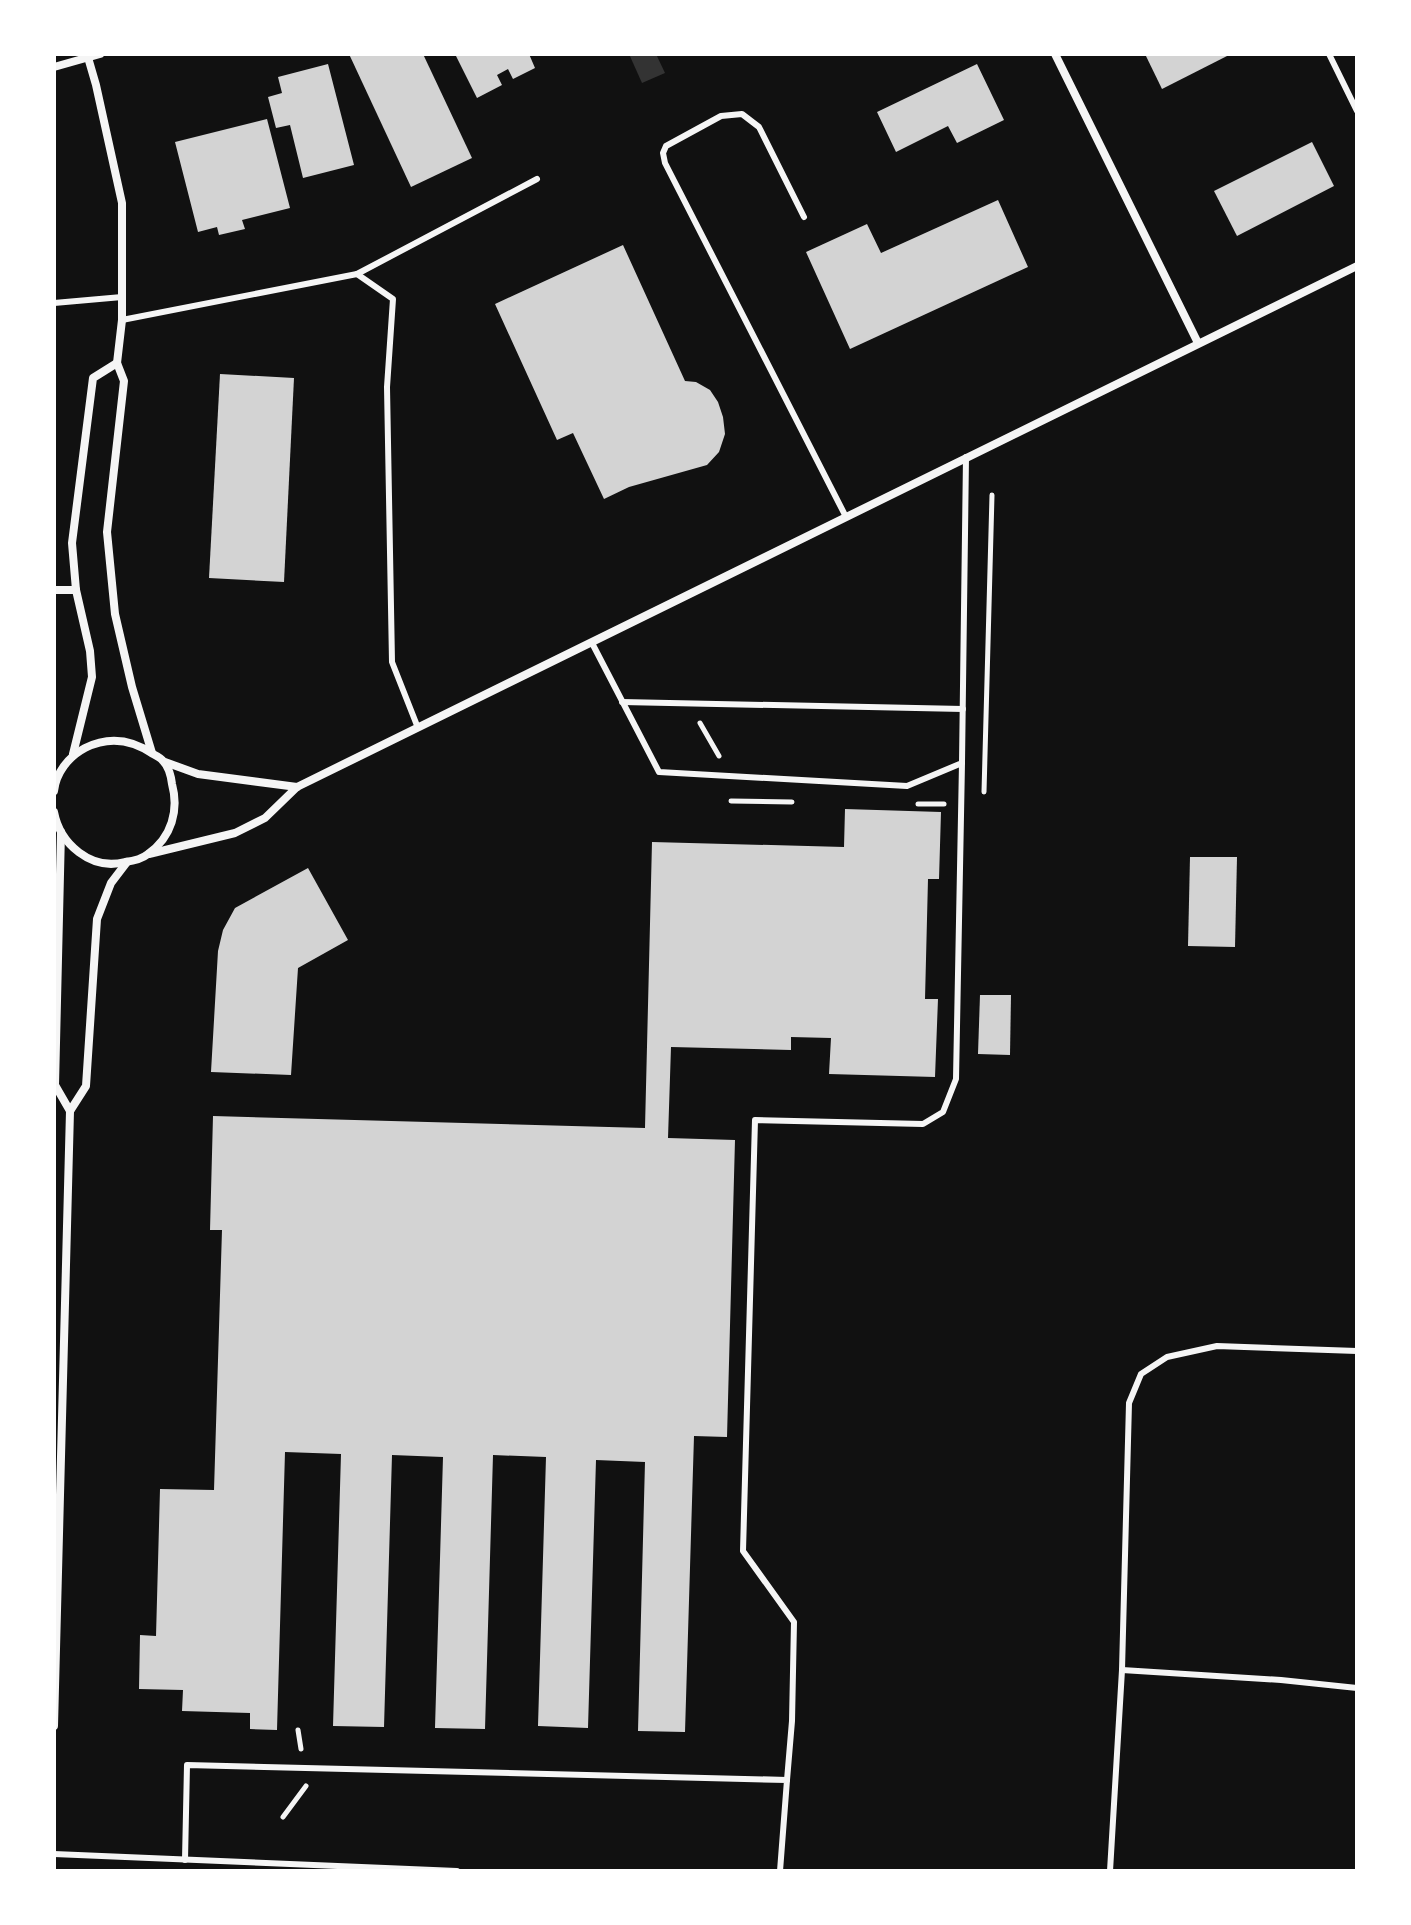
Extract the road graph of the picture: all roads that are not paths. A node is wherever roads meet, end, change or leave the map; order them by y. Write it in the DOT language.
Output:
graph roads {
  1 [pos="100,54"];
  2 [pos="1055,54"];
  3 [pos="1329,54"];
  4 [pos="88,56"];
  5 [pos="54,67"];
  6 [pos="1357,111"];
  7 [pos="537,179"];
  8 [pos="804,217"];
  9 [pos="1357,266"];
  10 [pos="357,274"];
  11 [pos="122,297"];
  12 [pos="54,303"];
  13 [pos="122,320"];
  14 [pos="1198,343"];
  15 [pos="117,363"];
  16 [pos="966,457"];
  17 [pos="846,517"];
  18 [pos="54,590"];
  19 [pos="76,590"];
  20 [pos="592,643"];
  21 [pos="622,702"];
  22 [pos="963,709"];
  23 [pos="418,728"];
  24 [pos="152,753"];
  25 [pos="73,754"];
  26 [pos="165,762"];
  27 [pos="962,763"];
  28 [pos="297,787"];
  29 [pos="54,791"];
  30 [pos="54,812"];
  31 [pos="61,832"];
  32 [pos="149,854"];
  33 [pos="127,862"];
  34 [pos="70,1111"];
  35 [pos="1357,1351"];
  36 [pos="1122,1670"];
  37 [pos="1357,1688"];
  38 [pos="54,1726"];
  39 [pos="787,1780"];
  40 [pos="54,1854"];
  41 [pos="185,1860"];
  42 [pos="221,1861"];
  43 [pos="222,1871"];
  44 [pos="457,1871"];
  45 [pos="780,1871"];
  46 [pos="1110,1871"];
  1 -- 4 [label="street"];
  2 -- 14 [label="street"];
  3 -- 6 [label="lane"];
  4 -- 5 [label="street"];
  4 -- 11 [label="street"];
  7 -- 10 [label="lane"];
  8 -- 17 [label="lane"];
  9 -- 14 [label="street"];
  10 -- 13 [label="lane"];
  10 -- 23 [label="lane"];
  11 -- 12 [label="lane"];
  11 -- 13 [label="street"];
  13 -- 15 [label="street"];
  14 -- 16 [label="street"];
  15 -- 19 [label="street"];
  15 -- 24 [label="street"];
  16 -- 17 [label="street"];
  16 -- 22 [label="lane"];
  17 -- 20 [label="street"];
  18 -- 19 [label="street"];
  19 -- 25 [label="street"];
  20 -- 21 [label="lane"];
  20 -- 23 [label="street"];
  21 -- 22 [label="lane"];
  21 -- 27 [label="lane"];
  22 -- 27 [label="lane"];
  23 -- 28 [label="street"];
  24 -- 25 [label="street"];
  24 -- 26 [label="street"];
  25 -- 29 [label="street"];
  26 -- 28 [label="street"];
  26 -- 32 [label="street"];
  27 -- 39 [label="lane"];
  28 -- 32 [label="street"];
  30 -- 31 [label="street"];
  31 -- 33 [label="street"];
  31 -- 34 [label="street"];
  32 -- 33 [label="street"];
  33 -- 34 [label="street"];
  34 -- 38 [label="street"];
  35 -- 36 [label="lane"];
  36 -- 37 [label="lane"];
  36 -- 46 [label="lane"];
  39 -- 41 [label="lane"];
  39 -- 45 [label="lane"];
  40 -- 41 [label="lane"];
  41 -- 42 [label="lane"];
  42 -- 43 [label="lane"];
  42 -- 44 [label="lane"];
}
